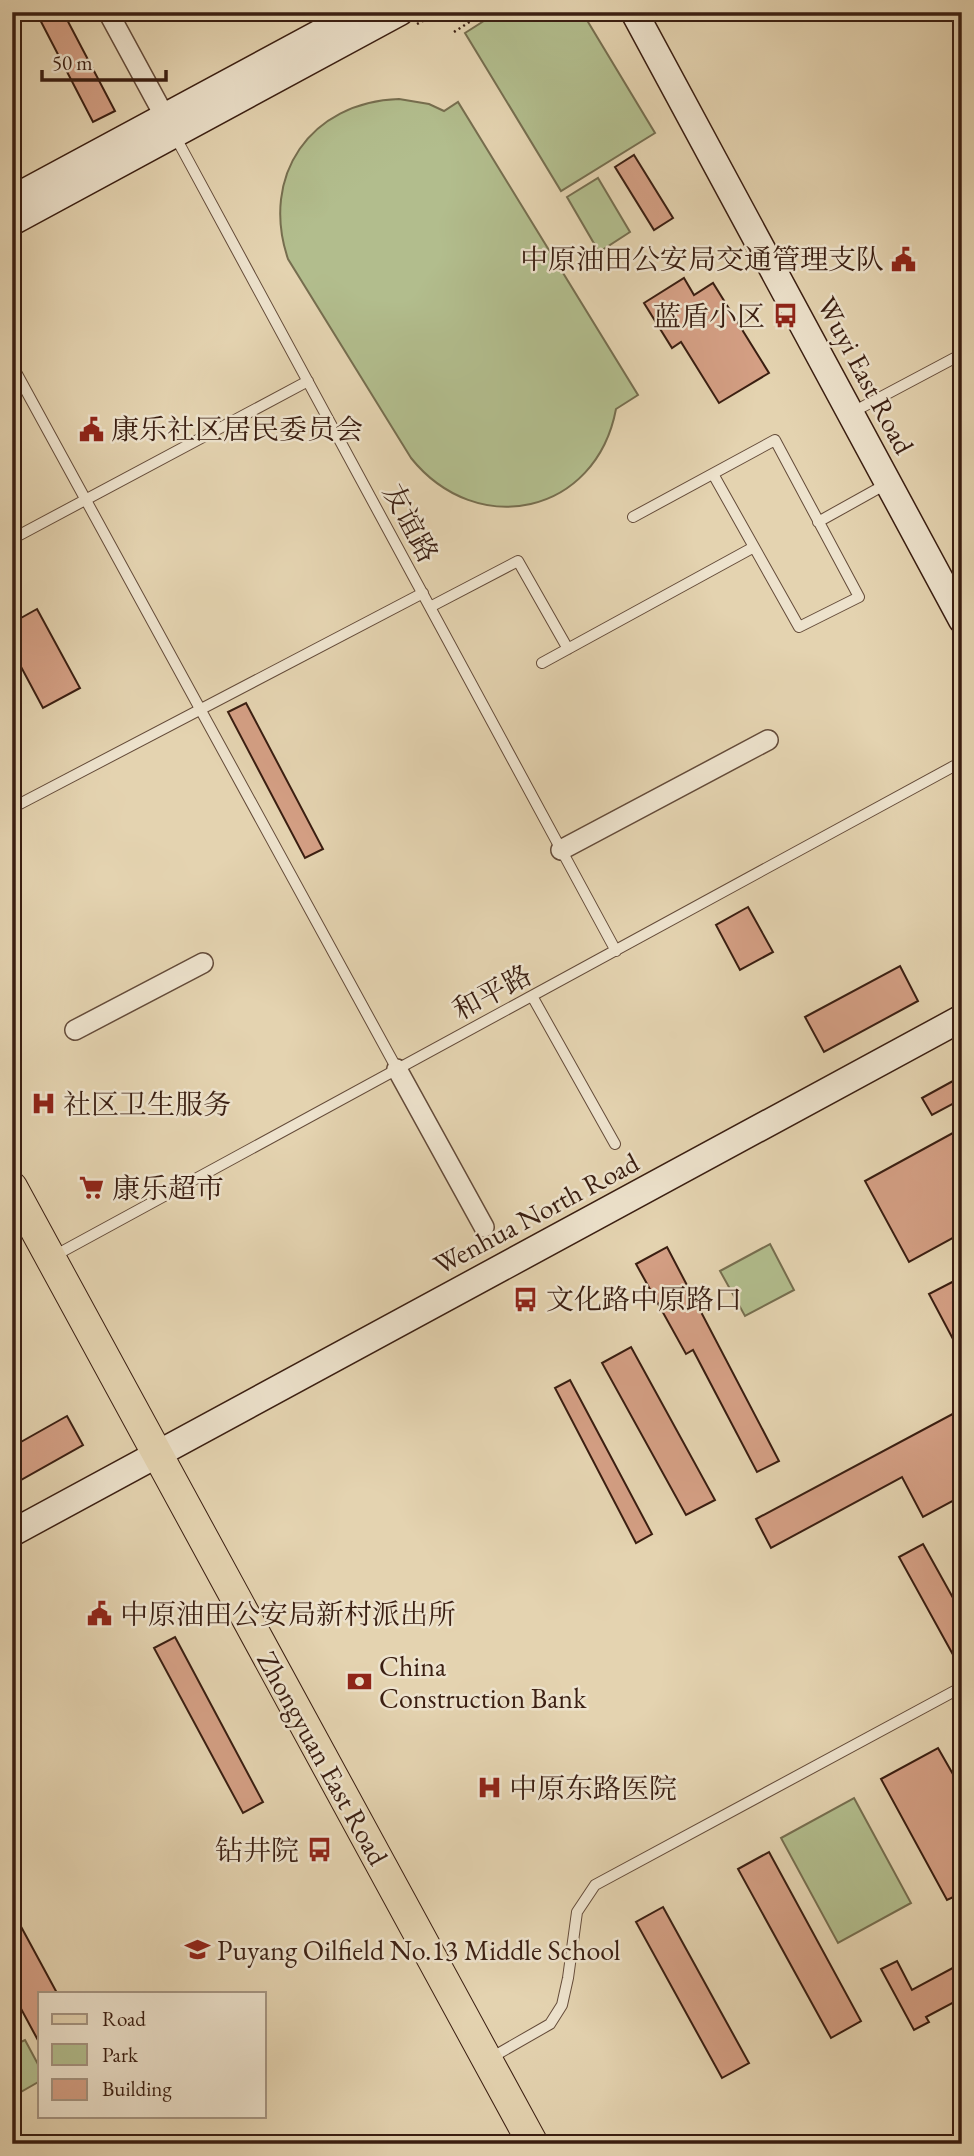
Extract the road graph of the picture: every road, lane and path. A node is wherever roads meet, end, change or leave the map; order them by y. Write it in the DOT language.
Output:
graph roads {
  1 [pos="108,12"];
  2 [pos="359,12"];
  3 [pos="400,12"];
  4 [pos="470,12"];
  5 [pos="634,12"];
  6 [pos="653,12"];
  7 [pos="454,32"];
  8 [pos="170,126"];
  9 [pos="12,199"];
  10 [pos="12,222"];
  11 [pos="962,354"];
  12 [pos="12,365"];
  13 [pos="308,381"];
  14 [pos="858,410"];
  15 [pos="713,474"];
  16 [pos="888,483"];
  17 [pos="86,500"];
  18 [pos="634,517"];
  19 [pos="818,522"];
  20 [pos="12,538"];
  21 [pos="754,547"];
  22 [pos="962,586"];
  23 [pos="423,593"];
  24 [pos="430,607"];
  25 [pos="962,620"];
  26 [pos="568,649"];
  27 [pos="542,663"];
  28 [pos="200,709"];
  29 [pos="768,740"];
  30 [pos="954,766"];
  31 [pos="12,808"];
  32 [pos="561,849"];
  33 [pos="616,951"];
  34 [pos="203,963"];
  35 [pos="532,996"];
  36 [pos="962,1018"];
  37 [pos="75,1030"];
  38 [pos="962,1037"];
  39 [pos="397,1069"];
  40 [pos="615,1144"];
  41 [pos="12,1187"];
  42 [pos="484,1227"];
  43 [pos="12,1228"];
  44 [pos="50,1257"];
  45 [pos="153,1466"];
  46 [pos="12,1533"];
  47 [pos="12,1552"];
  48 [pos="962,1687"];
  49 [pos="487,2060"];
  50 [pos="510,2144"];
  51 [pos="533,2144"];
  1 -- 8 [label="street"];
  2 -- 8 [label="street"];
  3 -- 8 [label="street"];
  4 -- 7 [label="path"];
  5 -- 14 [label="street, Wuyi East Road"];
  6 -- 14 [label="street, Wuyi East Road"];
  8 -- 9 [label="street"];
  8 -- 10 [label="street"];
  8 -- 13 [label="lane, 友谊路"];
  11 -- 14 [label="lane"];
  12 -- 17 [label="lane"];
  13 -- 17 [label="lane"];
  13 -- 23 [label="lane, 友谊路"];
  14 -- 16 [label="street, Wuyi East Road"];
  14 -- 22 [label="street, Wuyi East Road"];
  15 -- 18 [label="lane"];
  15 -- 19 [label="lane"];
  15 -- 21 [label="lane"];
  16 -- 19 [label="lane"];
  16 -- 25 [label="street, Wuyi East Road"];
  17 -- 20 [label="lane"];
  17 -- 28 [label="lane"];
  19 -- 21 [label="lane"];
  21 -- 26 [label="lane"];
  23 -- 24 [label="lane, 友谊路"];
  23 -- 28 [label="lane"];
  24 -- 26 [label="lane"];
  24 -- 32 [label="lane, 友谊路"];
  26 -- 27 [label="lane"];
  28 -- 31 [label="lane"];
  28 -- 39 [label="lane"];
  29 -- 32 [label="street"];
  30 -- 33 [label="lane, 和平路"];
  32 -- 33 [label="lane, 友谊路"];
  33 -- 35 [label="lane, 和平路"];
  34 -- 37 [label="street"];
  35 -- 39 [label="lane, 和平路"];
  35 -- 40 [label="lane"];
  36 -- 45 [label="street, Wenhua North Road"];
  38 -- 45 [label="street, Wenhua North Road"];
  39 -- 42 [label="street"];
  39 -- 44 [label="lane, 和平路"];
  41 -- 44 [label="main road, Zhongyuan East Road"];
  43 -- 45 [label="main road, Zhongyuan East Road"];
  44 -- 45 [label="main road, Zhongyuan East Road"];
  45 -- 46 [label="street"];
  45 -- 47 [label="street"];
  45 -- 49 [label="main road, Zhongyuan East Road"];
  45 -- 50 [label="main road, Zhongyuan East Road"];
  48 -- 49 [label="lane"];
  49 -- 51 [label="main road, Zhongyuan East Road"];
}
